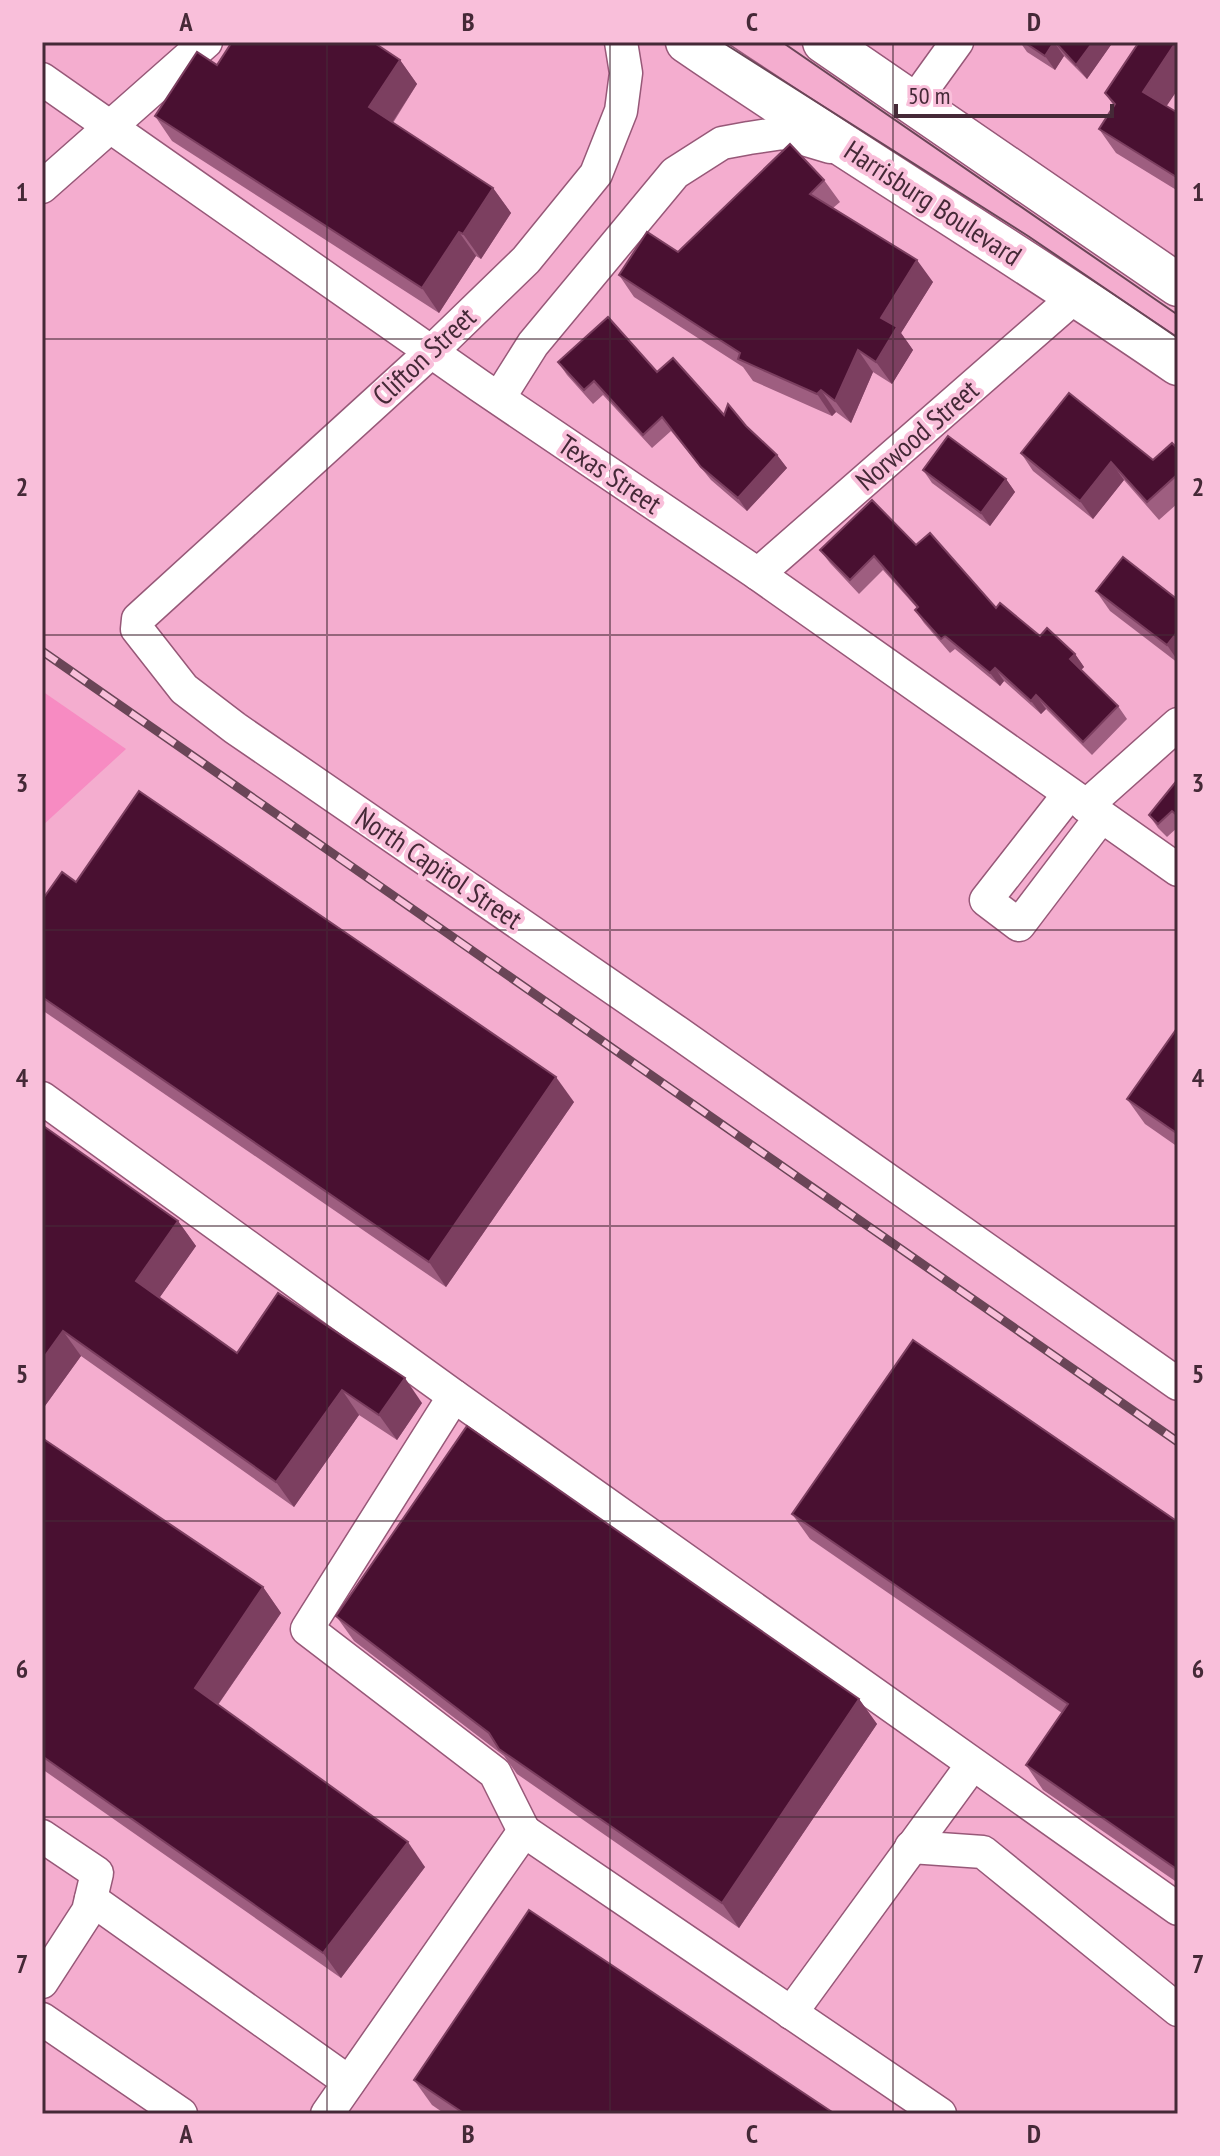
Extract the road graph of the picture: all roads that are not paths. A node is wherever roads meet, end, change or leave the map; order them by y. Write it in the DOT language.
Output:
graph roads {
  1 [pos="206,42"];
  2 [pos="621,42"];
  3 [pos="687,42"];
  4 [pos="824,42"];
  5 [pos="957,42"];
  6 [pos="42,79"];
  7 [pos="913,103"];
  8 [pos="112,127"];
  9 [pos="857,154"];
  10 [pos="42,187"];
  11 [pos="1178,285"];
  12 [pos="1077,295"];
  13 [pos="431,352"];
  14 [pos="1178,364"];
  15 [pos="499,398"];
  16 [pos="758,574"];
  17 [pos="138,619"];
  18 [pos="1178,724"];
  19 [pos="1085,806"];
  20 [pos="1178,870"];
  21 [pos="42,1098"];
  22 [pos="1178,1384"];
  23 [pos="454,1396"];
  24 [pos="972,1765"];
  25 [pos="524,1831"];
  26 [pos="42,1836"];
  27 [pos="911,1847"];
  28 [pos="91,1899"];
  29 [pos="1178,1909"];
  30 [pos="42,1982"];
  31 [pos="1178,2010"];
  32 [pos="791,2013"];
  33 [pos="42,2019"];
  34 [pos="349,2082"];
  35 [pos="181,2114"];
  36 [pos="327,2114"];
  37 [pos="940,2114"];
  1 -- 8 [label="street"];
  2 -- 13 [label="street, Clifton Street"];
  3 -- 9 [label="main road, Harrisburg Boulevard"];
  4 -- 7 [label="main road"];
  5 -- 7 [label="street"];
  6 -- 8 [label="street, Texas Street"];
  7 -- 11 [label="main road"];
  8 -- 10 [label="street"];
  8 -- 13 [label="street, Texas Street"];
  9 -- 12 [label="main road, Harrisburg Boulevard"];
  9 -- 15 [label="street"];
  12 -- 14 [label="main road, Harrisburg Boulevard"];
  12 -- 16 [label="street, Norwood Street"];
  13 -- 15 [label="street, Texas Street"];
  13 -- 17 [label="street, Clifton Street"];
  15 -- 16 [label="street, Texas Street"];
  16 -- 19 [label="street, Texas Street"];
  17 -- 22 [label="street, North Capitol Street"];
  18 -- 19 [label="street"];
  19 -- 20 [label="street, Texas Street"];
  21 -- 23 [label="street"];
  23 -- 24 [label="street"];
  23 -- 25 [label="street"];
  24 -- 27 [label="street"];
  24 -- 29 [label="street"];
  25 -- 32 [label="street"];
  25 -- 34 [label="street"];
  26 -- 28 [label="street"];
  27 -- 31 [label="street"];
  27 -- 32 [label="street"];
  28 -- 30 [label="street"];
  28 -- 34 [label="street"];
  32 -- 37 [label="street"];
  33 -- 35 [label="street"];
  34 -- 36 [label="street"];
}
